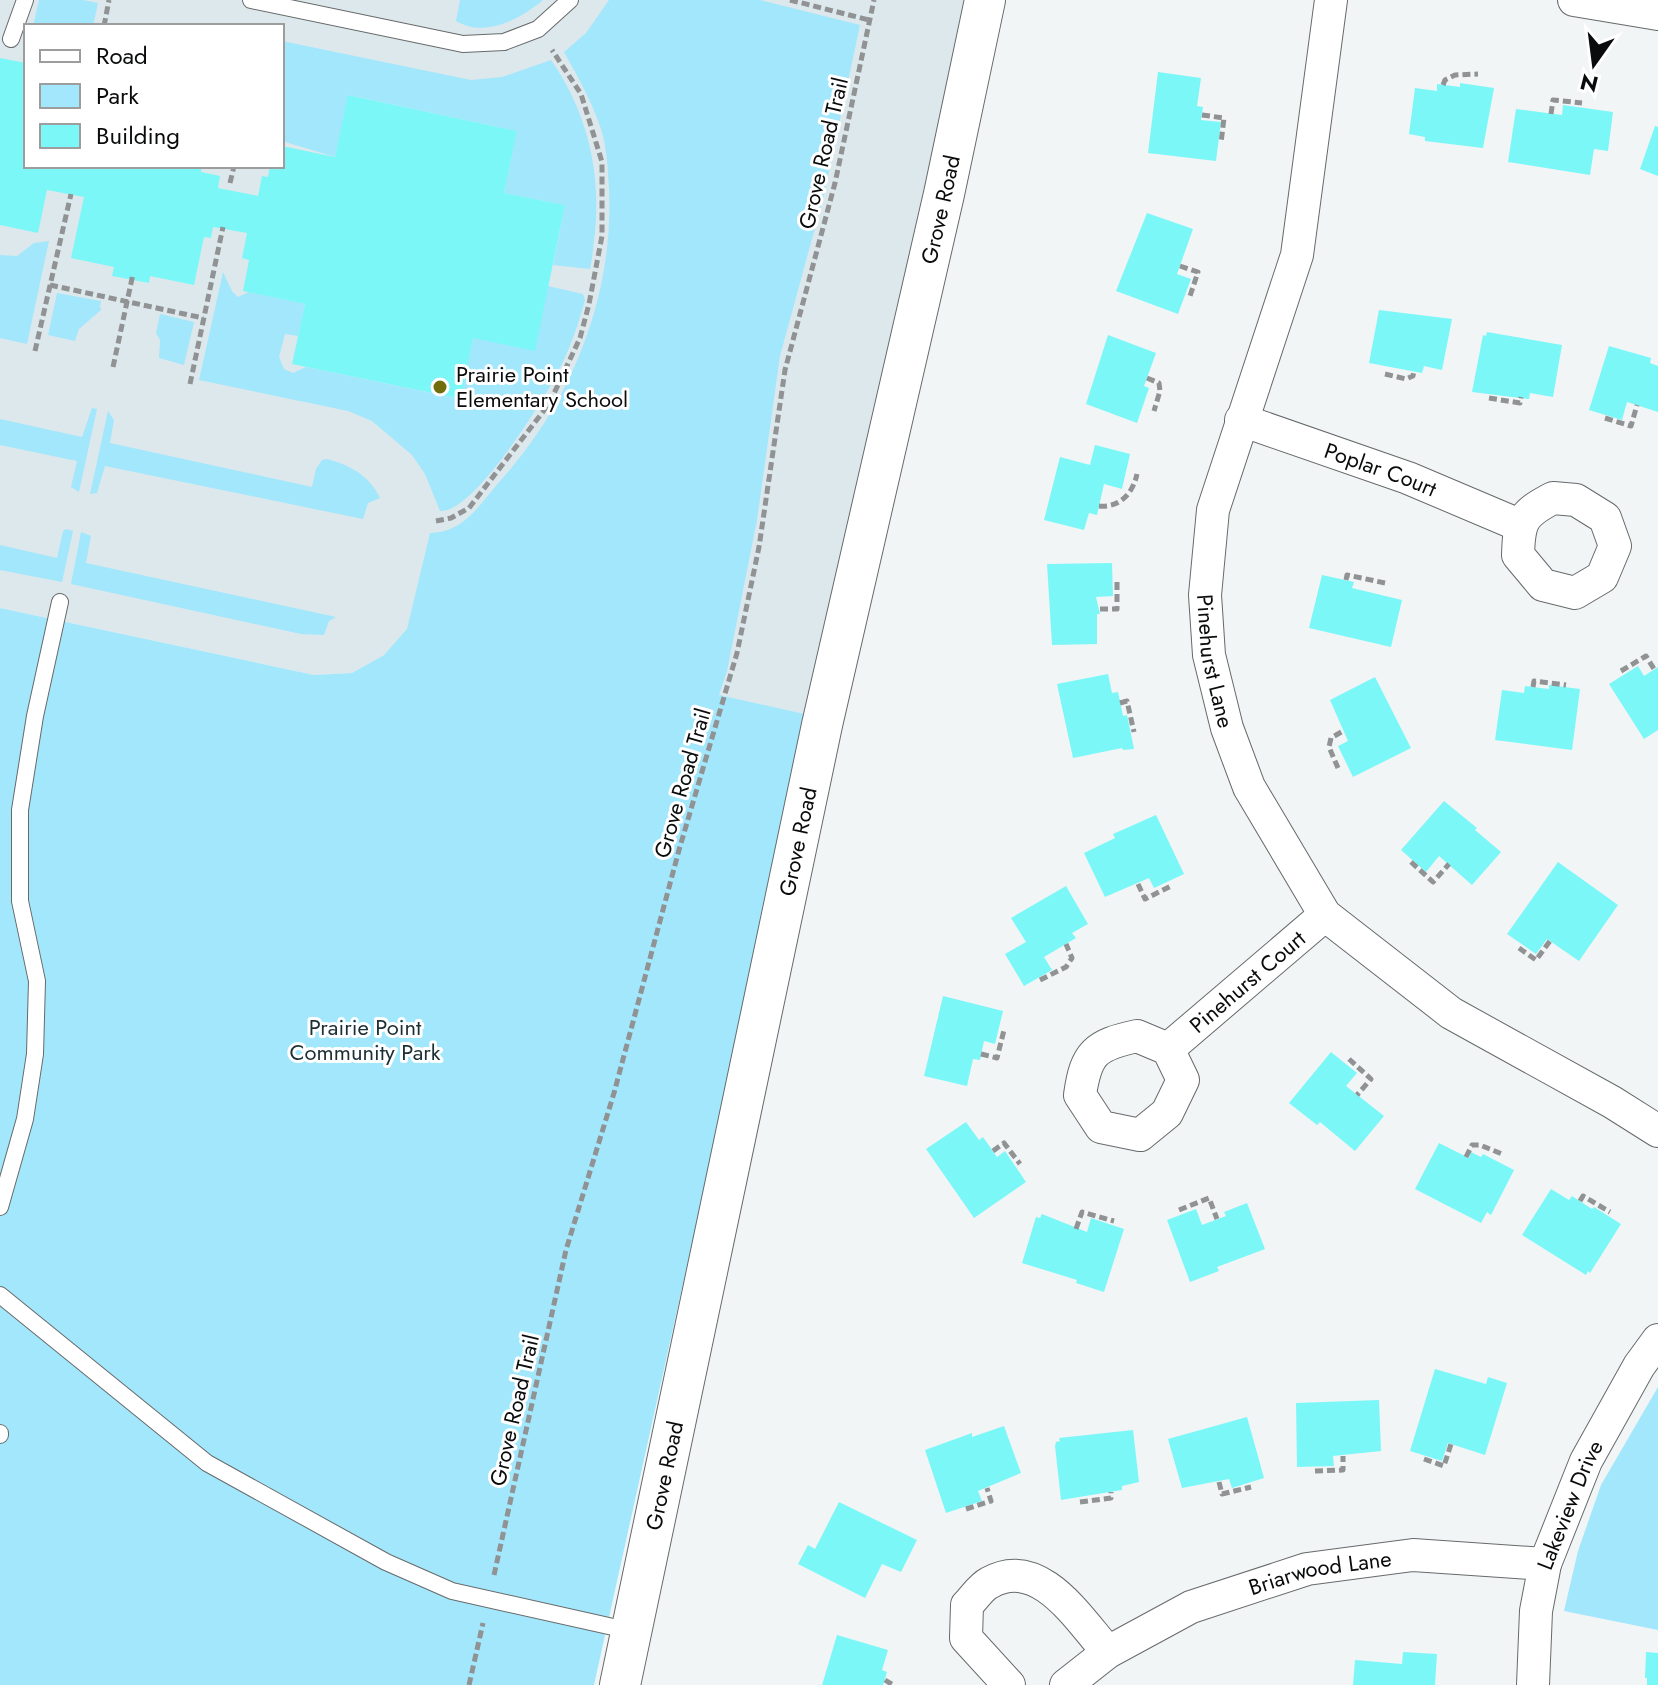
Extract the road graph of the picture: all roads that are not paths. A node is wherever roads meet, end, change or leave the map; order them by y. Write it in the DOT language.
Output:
graph roads {
  1 [pos="25,0"];
  2 [pos="251,0"];
  3 [pos="570,0"];
  4 [pos="985,0"];
  5 [pos="1331,0"];
  6 [pos="1574,0"];
  7 [pos="1658,14"];
  8 [pos="11,39"];
  9 [pos="1241,420"];
  10 [pos="1519,525"];
  11 [pos="60,602"];
  12 [pos="1325,915"];
  13 [pos="1168,1049"];
  14 [pos="1658,1131"];
  15 [pos="0,1207"];
  16 [pos="0,1295"];
  17 [pos="1658,1340"];
  18 [pos="1545,1564"];
  19 [pos="631,1631"];
  20 [pos="1108,1652"];
  21 [pos="620,1685"];
  22 [pos="1009,1685"];
  23 [pos="1066,1685"];
  24 [pos="1533,1685"];
  1 -- 8 [label="lane"];
  2 -- 3 [label="lane"];
  4 -- 19 [label="street, Grove Road"];
  5 -- 9 [label="street, Pinehurst Lane"];
  6 -- 7 [label="street"];
  9 -- 10 [label="street, Poplar Court"];
  9 -- 12 [label="street, Pinehurst Lane"];
  11 -- 15 [label="lane"];
  12 -- 13 [label="street, Pinehurst Court"];
  12 -- 14 [label="street, Pinehurst Lane"];
  16 -- 19 [label="lane"];
  17 -- 18 [label="street, Lakeview Drive"];
  18 -- 20 [label="street, Briarwood Lane"];
  18 -- 24 [label="street, Lakeview Drive"];
  19 -- 21 [label="street, Grove Road"];
  20 -- 22 [label="street"];
  20 -- 23 [label="street, Briarwood Lane"];
}
